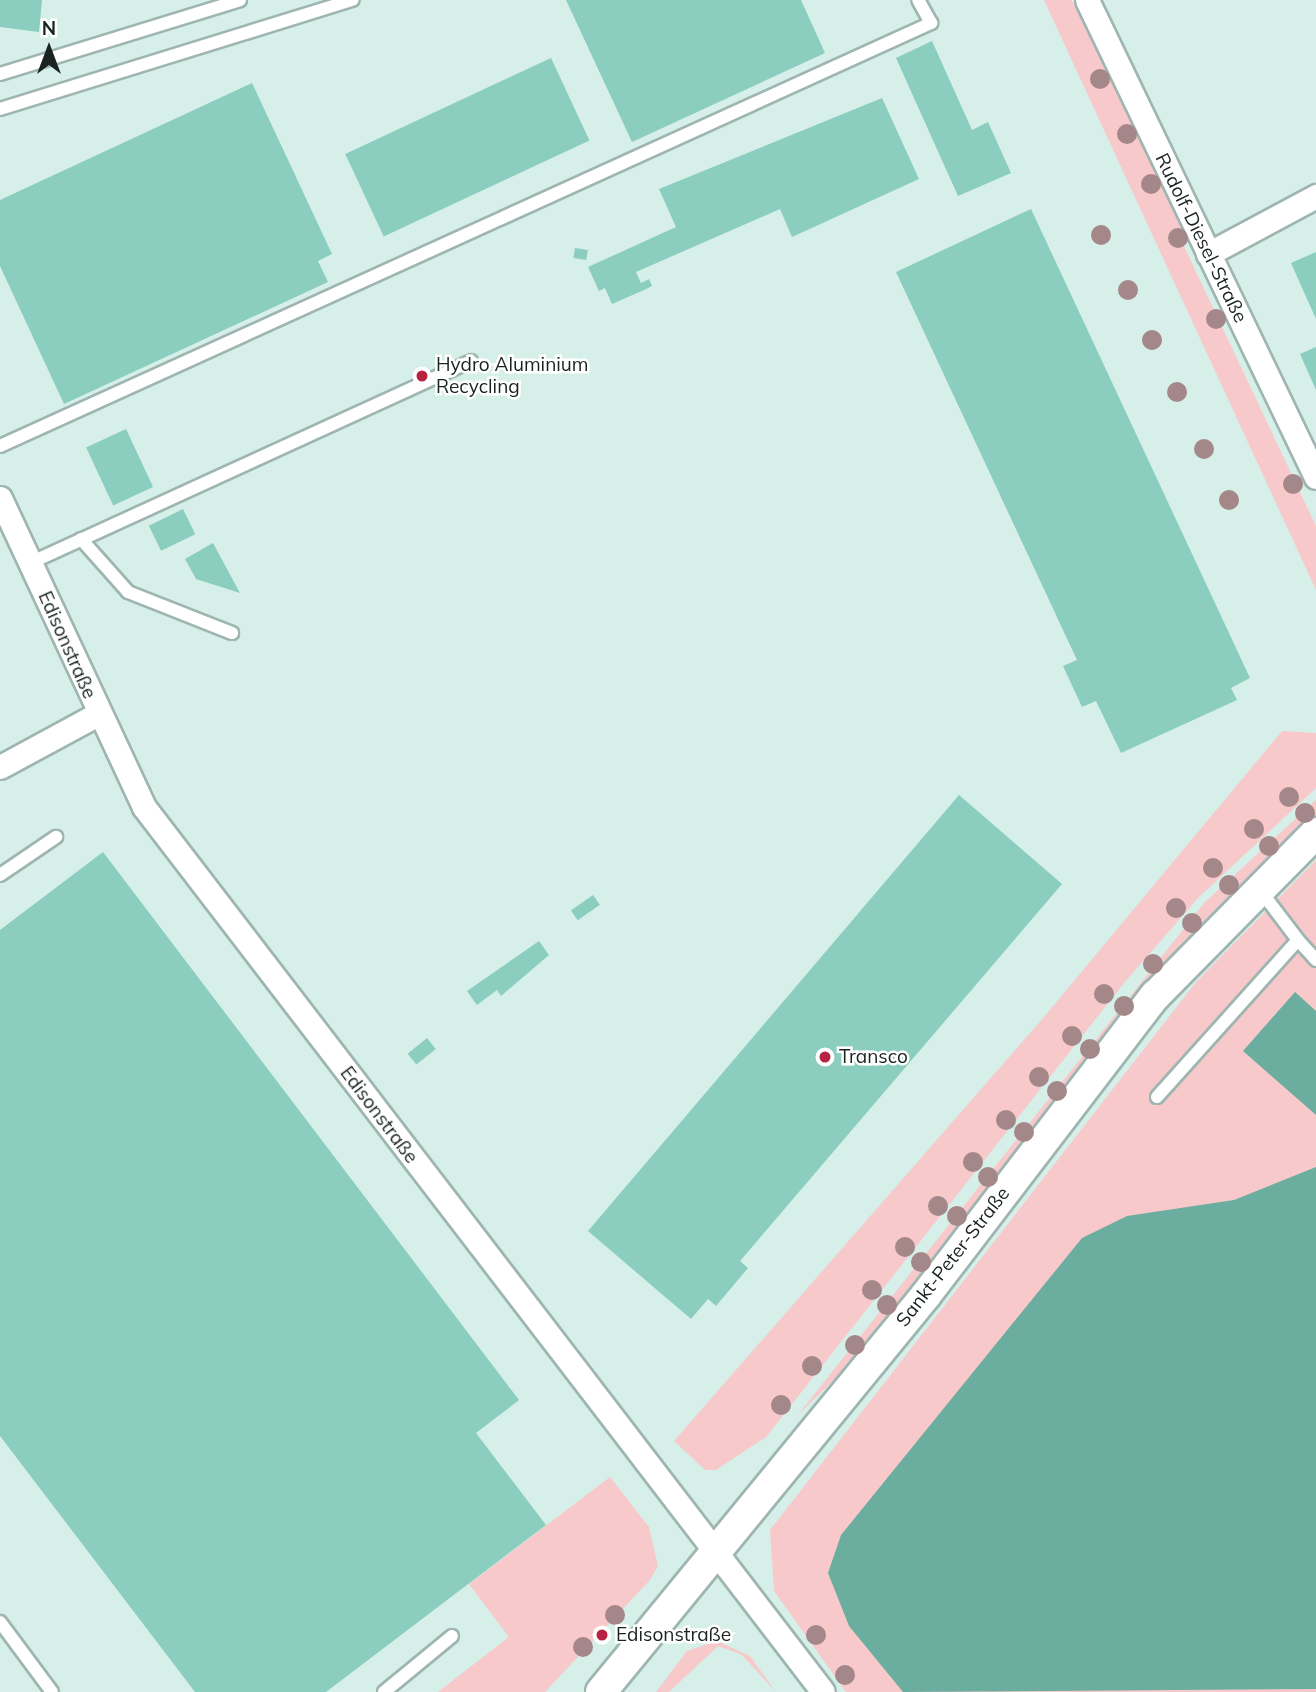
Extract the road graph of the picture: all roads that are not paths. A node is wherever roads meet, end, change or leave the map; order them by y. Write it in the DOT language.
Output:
graph roads {
  1 [pos="240,0"];
  2 [pos="353,0"];
  3 [pos="918,0"];
  4 [pos="1087,0"];
  5 [pos="0,74"];
  6 [pos="0,109"];
  7 [pos="1316,196"];
  8 [pos="1208,254"];
  9 [pos="471,361"];
  10 [pos="0,446"];
  11 [pos="1316,477"];
  12 [pos="0,498"];
  13 [pos="81,539"];
  14 [pos="30,563"];
  15 [pos="232,632"];
  16 [pos="99,714"];
  17 [pos="0,767"];
  18 [pos="1316,833"];
  19 [pos="55,838"];
  20 [pos="0,875"];
  21 [pos="1258,887"];
  22 [pos="1298,940"];
  23 [pos="1316,960"];
  24 [pos="1157,1097"];
  25 [pos="718,1550"];
  26 [pos="0,1622"];
  27 [pos="452,1636"];
  28 [pos="52,1692"];
  29 [pos="384,1692"];
  30 [pos="601,1692"];
  31 [pos="823,1692"];
  1 -- 5 [label="lane"];
  2 -- 6 [label="lane"];
  3 -- 10 [label="lane"];
  4 -- 8 [label="street, Rudolf-Diesel-Straße"];
  7 -- 8 [label="street"];
  8 -- 11 [label="street, Rudolf-Diesel-Straße"];
  9 -- 13 [label="lane"];
  12 -- 14 [label="street, Edisonstraße"];
  13 -- 14 [label="lane"];
  13 -- 15 [label="lane"];
  14 -- 16 [label="street, Edisonstraße"];
  16 -- 17 [label="street"];
  16 -- 25 [label="street, Edisonstraße"];
  18 -- 21 [label="street, Sankt-Peter-Straße"];
  19 -- 20 [label="lane"];
  21 -- 22 [label="lane"];
  21 -- 25 [label="street, Sankt-Peter-Straße"];
  22 -- 23 [label="lane"];
  22 -- 24 [label="lane"];
  25 -- 30 [label="street, Sankt-Peter-Straße"];
  25 -- 31 [label="street, Edisonstraße"];
  26 -- 28 [label="lane"];
  27 -- 29 [label="lane"];
}
